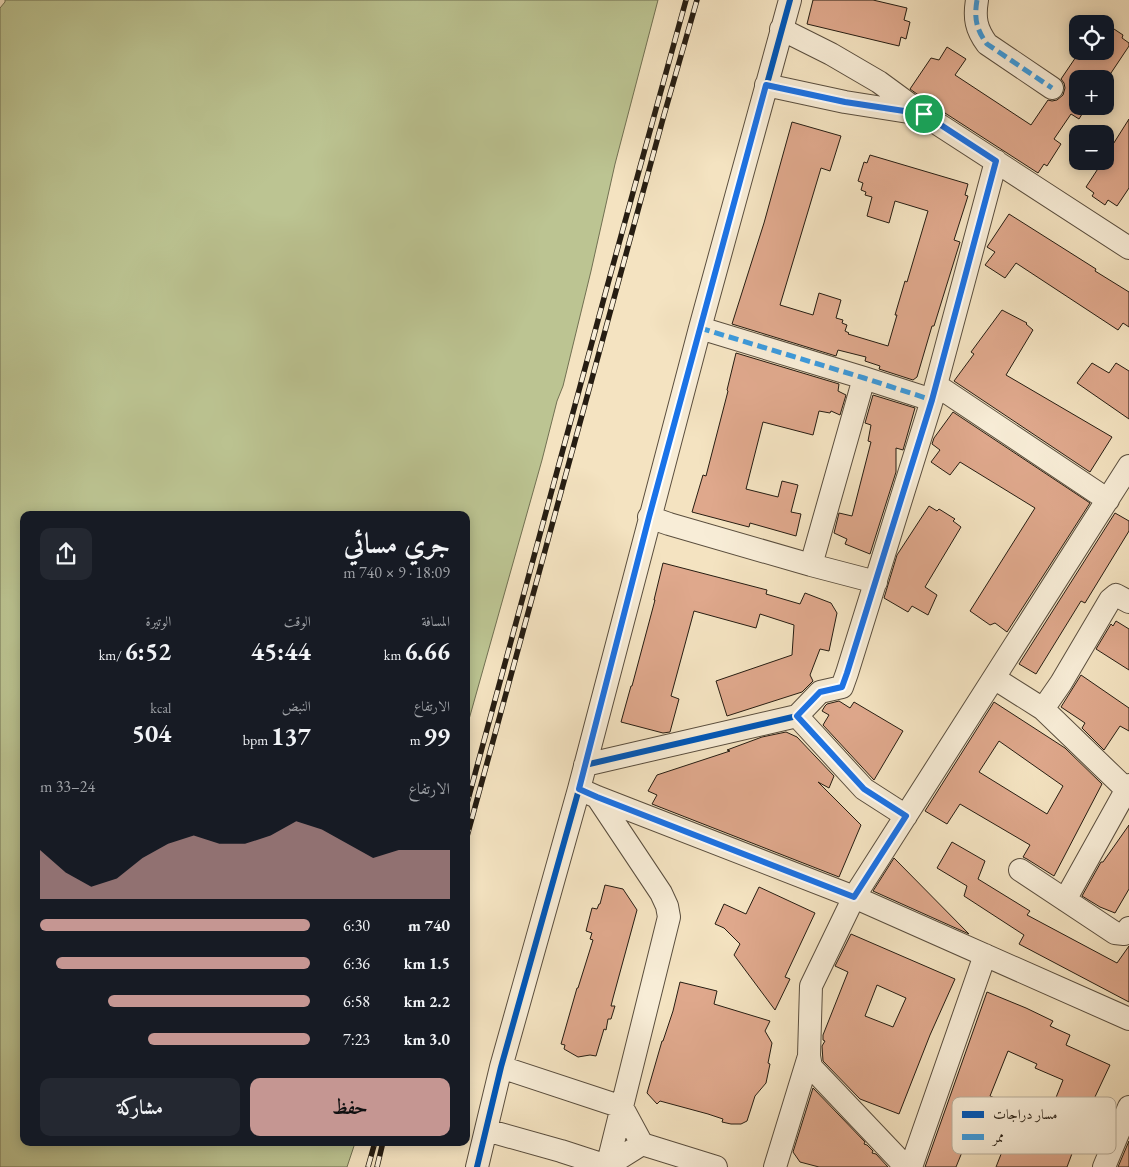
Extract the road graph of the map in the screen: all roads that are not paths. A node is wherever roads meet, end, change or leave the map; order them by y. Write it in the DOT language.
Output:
graph roads {
  1 [pos="790,0"];
  2 [pos="977,0"];
  3 [pos="781,29"];
  4 [pos="766,85"];
  5 [pos="1052,88"];
  6 [pos="924,114"];
  7 [pos="996,161"];
  8 [pos="1129,248"];
  9 [pos="700,328"];
  10 [pos="864,378"];
  11 [pos="934,393"];
  12 [pos="1129,466"];
  13 [pos="1108,500"];
  14 [pos="649,517"];
  15 [pos="811,565"];
  16 [pos="876,582"];
  17 [pos="1129,602"];
  18 [pos="994,678"];
  19 [pos="1043,709"];
  20 [pos="797,716"];
  21 [pos="585,765"];
  22 [pos="1128,788"];
  23 [pos="588,793"];
  24 [pos="906,816"];
  25 [pos="1020,870"];
  26 [pos="854,897"];
  27 [pos="1065,900"];
  28 [pos="1129,928"];
  29 [pos="985,955"];
  30 [pos="1129,1019"];
  31 [pos="809,1056"];
  32 [pos="501,1066"];
  33 [pos="1129,1106"];
  34 [pos="622,1107"];
  35 [pos="486,1130"];
  36 [pos="1116,1138"];
  37 [pos="642,1144"];
  38 [pos="1109,1154"];
  39 [pos="607,1166"];
  40 [pos="477,1167"];
  41 [pos="716,1167"];
  42 [pos="775,1167"];
  43 [pos="906,1167"];
  44 [pos="911,1167"];
  45 [pos="1104,1167"];
  1 -- 3 [label="street"];
  2 -- 5 [label="street"];
  3 -- 4 [label="street"];
  3 -- 6 [label="street"];
  4 -- 6 [label="street"];
  4 -- 9 [label="street"];
  6 -- 7 [label="street"];
  7 -- 8 [label="street"];
  7 -- 11 [label="street"];
  9 -- 10 [label="street"];
  9 -- 14 [label="street"];
  10 -- 11 [label="street"];
  10 -- 15 [label="street"];
  11 -- 13 [label="street"];
  11 -- 16 [label="street"];
  12 -- 13 [label="street"];
  13 -- 18 [label="street"];
  14 -- 15 [label="street"];
  14 -- 21 [label="street"];
  15 -- 16 [label="street"];
  16 -- 20 [label="street"];
  17 -- 19 [label="street"];
  18 -- 19 [label="street"];
  18 -- 24 [label="street"];
  19 -- 22 [label="street"];
  20 -- 21 [label="street"];
  20 -- 24 [label="street"];
  21 -- 23 [label="street"];
  22 -- 27 [label="street"];
  23 -- 26 [label="street"];
  23 -- 32 [label="street"];
  23 -- 34 [label="street"];
  24 -- 26 [label="street"];
  25 -- 27 [label="street"];
  26 -- 29 [label="street"];
  26 -- 31 [label="street"];
  27 -- 28 [label="street"];
  29 -- 30 [label="street"];
  29 -- 44 [label="street"];
  31 -- 42 [label="street"];
  31 -- 43 [label="street"];
  32 -- 34 [label="street"];
  32 -- 35 [label="street"];
  33 -- 36 [label="street"];
  34 -- 37 [label="street"];
  34 -- 39 [label="street"];
  35 -- 39 [label="street"];
  35 -- 40 [label="street"];
  37 -- 39 [label="street"];
  37 -- 41 [label="street"];
  38 -- 45 [label="street"];
}
